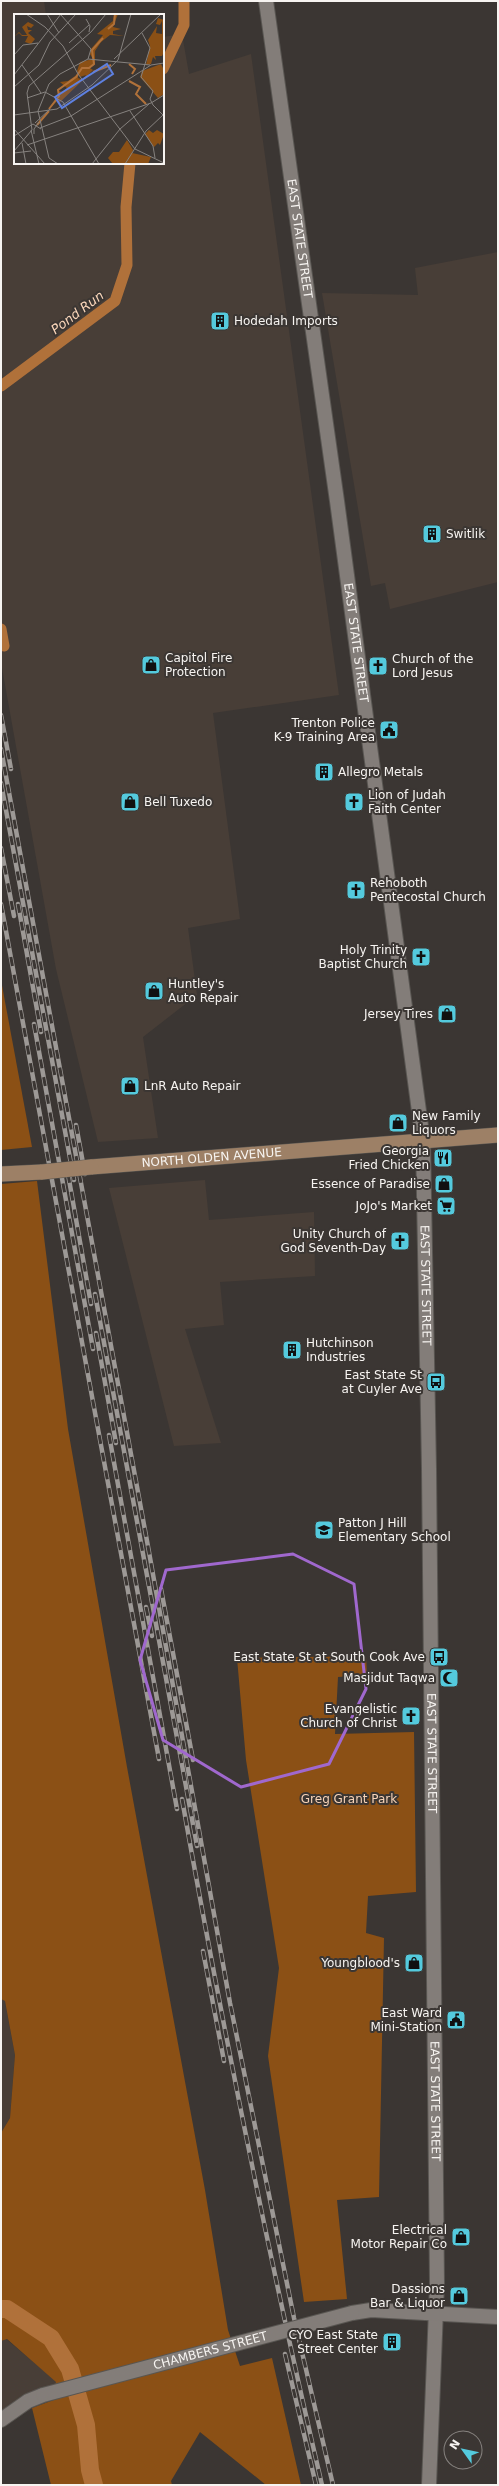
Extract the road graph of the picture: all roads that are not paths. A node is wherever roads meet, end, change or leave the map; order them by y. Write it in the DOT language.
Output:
graph roads {
  1 [pos="266,1"];
  2 [pos="498,1135"];
  3 [pos="423,1141"];
  4 [pos="1,1174"];
  5 [pos="437,2314"];
  6 [pos="498,2317"];
  7 [pos="1,2420"];
  8 [pos="429,2485"];
  1 -- 3 [label="street, EAST STATE STREET"];
  2 -- 3 [label="main road, NORTH OLDEN AVENUE"];
  3 -- 4 [label="main road, NORTH OLDEN AVENUE, bridge"];
  3 -- 5 [label="street, EAST STATE STREET"];
  5 -- 6 [label="street, CHAMBERS STREET"];
  5 -- 7 [label="street, CHAMBERS STREET, bridge"];
  5 -- 8 [label="street, EAST STATE STREET"];
}
